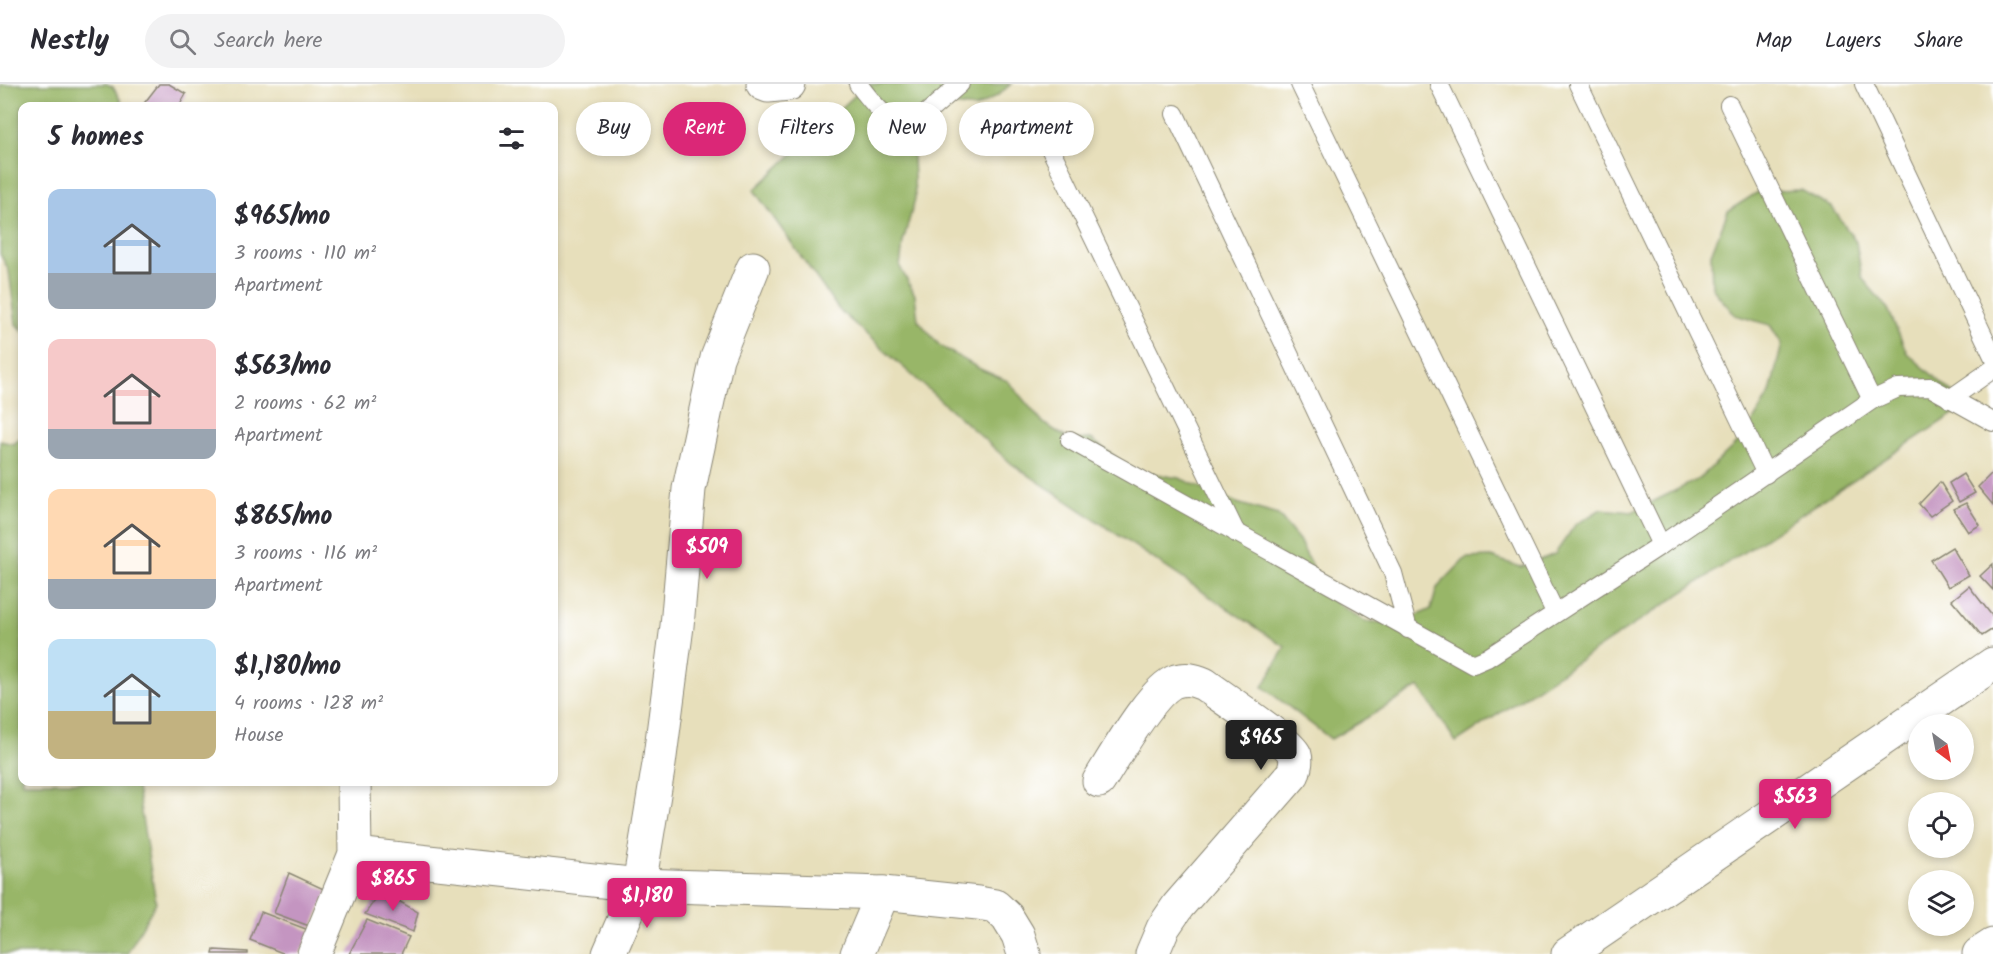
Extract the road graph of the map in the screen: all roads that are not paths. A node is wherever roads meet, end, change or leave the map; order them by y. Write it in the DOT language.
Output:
graph roads {
  1 [pos="763,84"];
  2 [pos="789,84"];
  3 [pos="858,84"];
  4 [pos="960,84"];
  5 [pos="1300,84"];
  6 [pos="1439,84"];
  7 [pos="1578,84"];
  8 [pos="1864,84"];
  9 [pos="1729,105"];
  10 [pos="1175,114"];
  11 [pos="1054,156"];
  12 [pos="753,268"];
  13 [pos="1993,356"];
  14 [pos="1993,369"];
  15 [pos="1950,399"];
  16 [pos="1872,400"];
  17 [pos="1993,422"];
  18 [pos="1070,440"];
  19 [pos="1766,474"];
  20 [pos="1236,533"];
  21 [pos="1661,545"];
  22 [pos="1555,612"];
  23 [pos="1408,629"];
  24 [pos="1993,664"];
  25 [pos="1099,781"];
  26 [pos="354,786"];
  27 [pos="355,854"];
  28 [pos="639,885"];
  29 [pos="883,893"];
  30 [pos="1993,945"];
  31 [pos="314,954"];
  32 [pos="609,954"];
  33 [pos="857,954"];
  34 [pos="1024,954"];
  35 [pos="1152,954"];
  36 [pos="1568,954"];
  37 [pos="1979,954"];
  1 -- 2 [label="street"];
  3 -- 4 [label="lane"];
  5 -- 22 [label="lane"];
  6 -- 21 [label="lane"];
  7 -- 19 [label="lane"];
  8 -- 13 [label="lane"];
  9 -- 16 [label="lane"];
  10 -- 23 [label="lane"];
  11 -- 20 [label="lane"];
  12 -- 28 [label="street"];
  14 -- 15 [label="lane"];
  15 -- 16 [label="lane"];
  15 -- 17 [label="lane"];
  16 -- 19 [label="lane"];
  18 -- 20 [label="lane"];
  19 -- 21 [label="lane"];
  20 -- 23 [label="lane"];
  21 -- 22 [label="lane"];
  22 -- 23 [label="lane"];
  24 -- 36 [label="street"];
  25 -- 35 [label="street"];
  26 -- 27 [label="street"];
  27 -- 28 [label="street"];
  27 -- 31 [label="street"];
  28 -- 29 [label="street"];
  28 -- 32 [label="street"];
  29 -- 33 [label="street"];
  29 -- 34 [label="street"];
  30 -- 37 [label="street"];
}
